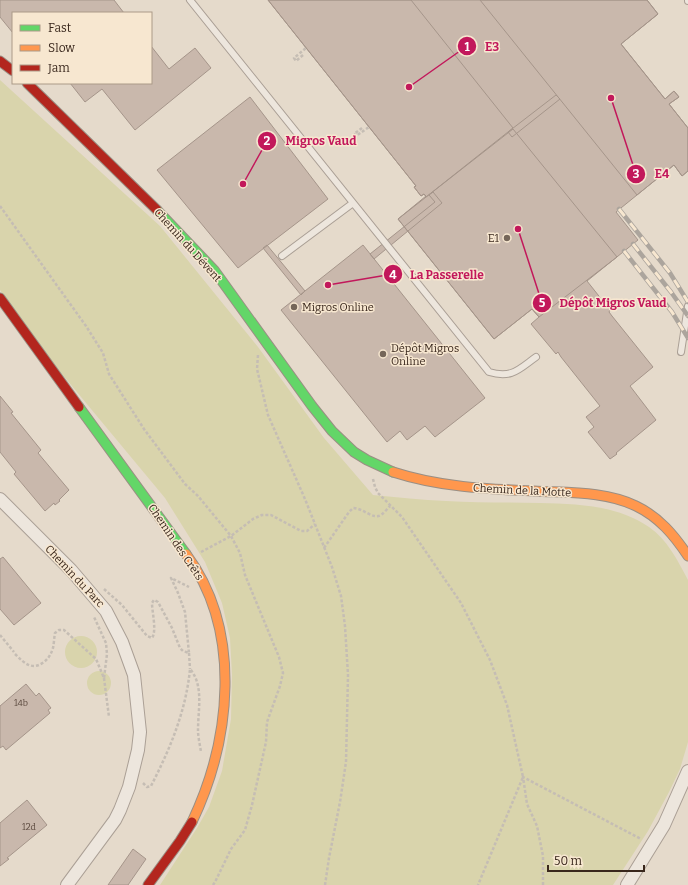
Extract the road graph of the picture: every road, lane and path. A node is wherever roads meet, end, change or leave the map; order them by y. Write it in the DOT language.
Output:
graph roads {
  1 [pos="190,0"];
  2 [pos="306,48"];
  3 [pos="303,55"];
  4 [pos="0,61"];
  5 [pos="12,70"];
  6 [pos="28,84"];
  7 [pos="369,127"];
  8 [pos="362,128"];
  9 [pos="353,203"];
  10 [pos="282,256"];
  11 [pos="0,298"];
  12 [pos="688,306"];
  13 [pos="262,337"];
  14 [pos="681,352"];
  15 [pos="536,357"];
  16 [pos="344,443"];
  17 [pos="369,461"];
  18 [pos="0,499"];
  19 [pos="390,506"];
  20 [pos="315,524"];
  21 [pos="324,548"];
  22 [pos="688,556"];
  23 [pos="190,559"];
  24 [pos="99,585"];
  25 [pos="206,586"];
  26 [pos="94,597"];
  27 [pos="0,635"];
  28 [pos="189,653"];
  29 [pos="190,669"];
  30 [pos="104,678"];
  31 [pos="109,717"];
  32 [pos="201,756"];
  33 [pos="688,771"];
  34 [pos="522,777"];
  35 [pos="142,778"];
  36 [pos="653,845"];
  37 [pos="67,885"];
  38 [pos="148,885"];
  39 [pos="326,885"];
  40 [pos="478,885"];
  41 [pos="543,885"];
  42 [pos="627,885"];
  1 -- 9 [label="lane"];
  2 -- 3 [label="path"];
  4 -- 5 [label="street"];
  6 -- 13 [label="street, Chemin du Dévent"];
  7 -- 8 [label="path"];
  9 -- 10 [label="lane"];
  9 -- 15 [label="lane"];
  11 -- 23 [label="street, Chemin des Crêts"];
  12 -- 14 [label="lane"];
  13 -- 16 [label="street, Chemin du Dévent"];
  13 -- 20 [label="path"];
  16 -- 17 [label="street, Chemin de la Motte"];
  17 -- 19 [label="path"];
  17 -- 22 [label="street, Chemin de la Motte"];
  18 -- 26 [label="street, Chemin du Parc"];
  19 -- 21 [label="path"];
  19 -- 34 [label="path"];
  20 -- 21 [label="path"];
  20 -- 23 [label="path"];
  21 -- 39 [label="path"];
  23 -- 25 [label="street, Chemin des Crêts"];
  24 -- 28 [label="path"];
  25 -- 28 [label="path"];
  25 -- 38 [label="street, Chemin des Crêts"];
  26 -- 30 [label="path"];
  26 -- 37 [label="street, Chemin du Parc"];
  27 -- 30 [label="path"];
  28 -- 29 [label="path"];
  29 -- 32 [label="path"];
  29 -- 35 [label="path"];
  30 -- 31 [label="path"];
  33 -- 36 [label="street"];
  34 -- 36 [label="path"];
  34 -- 40 [label="path"];
  34 -- 41 [label="path"];
  36 -- 42 [label="street"];
}
